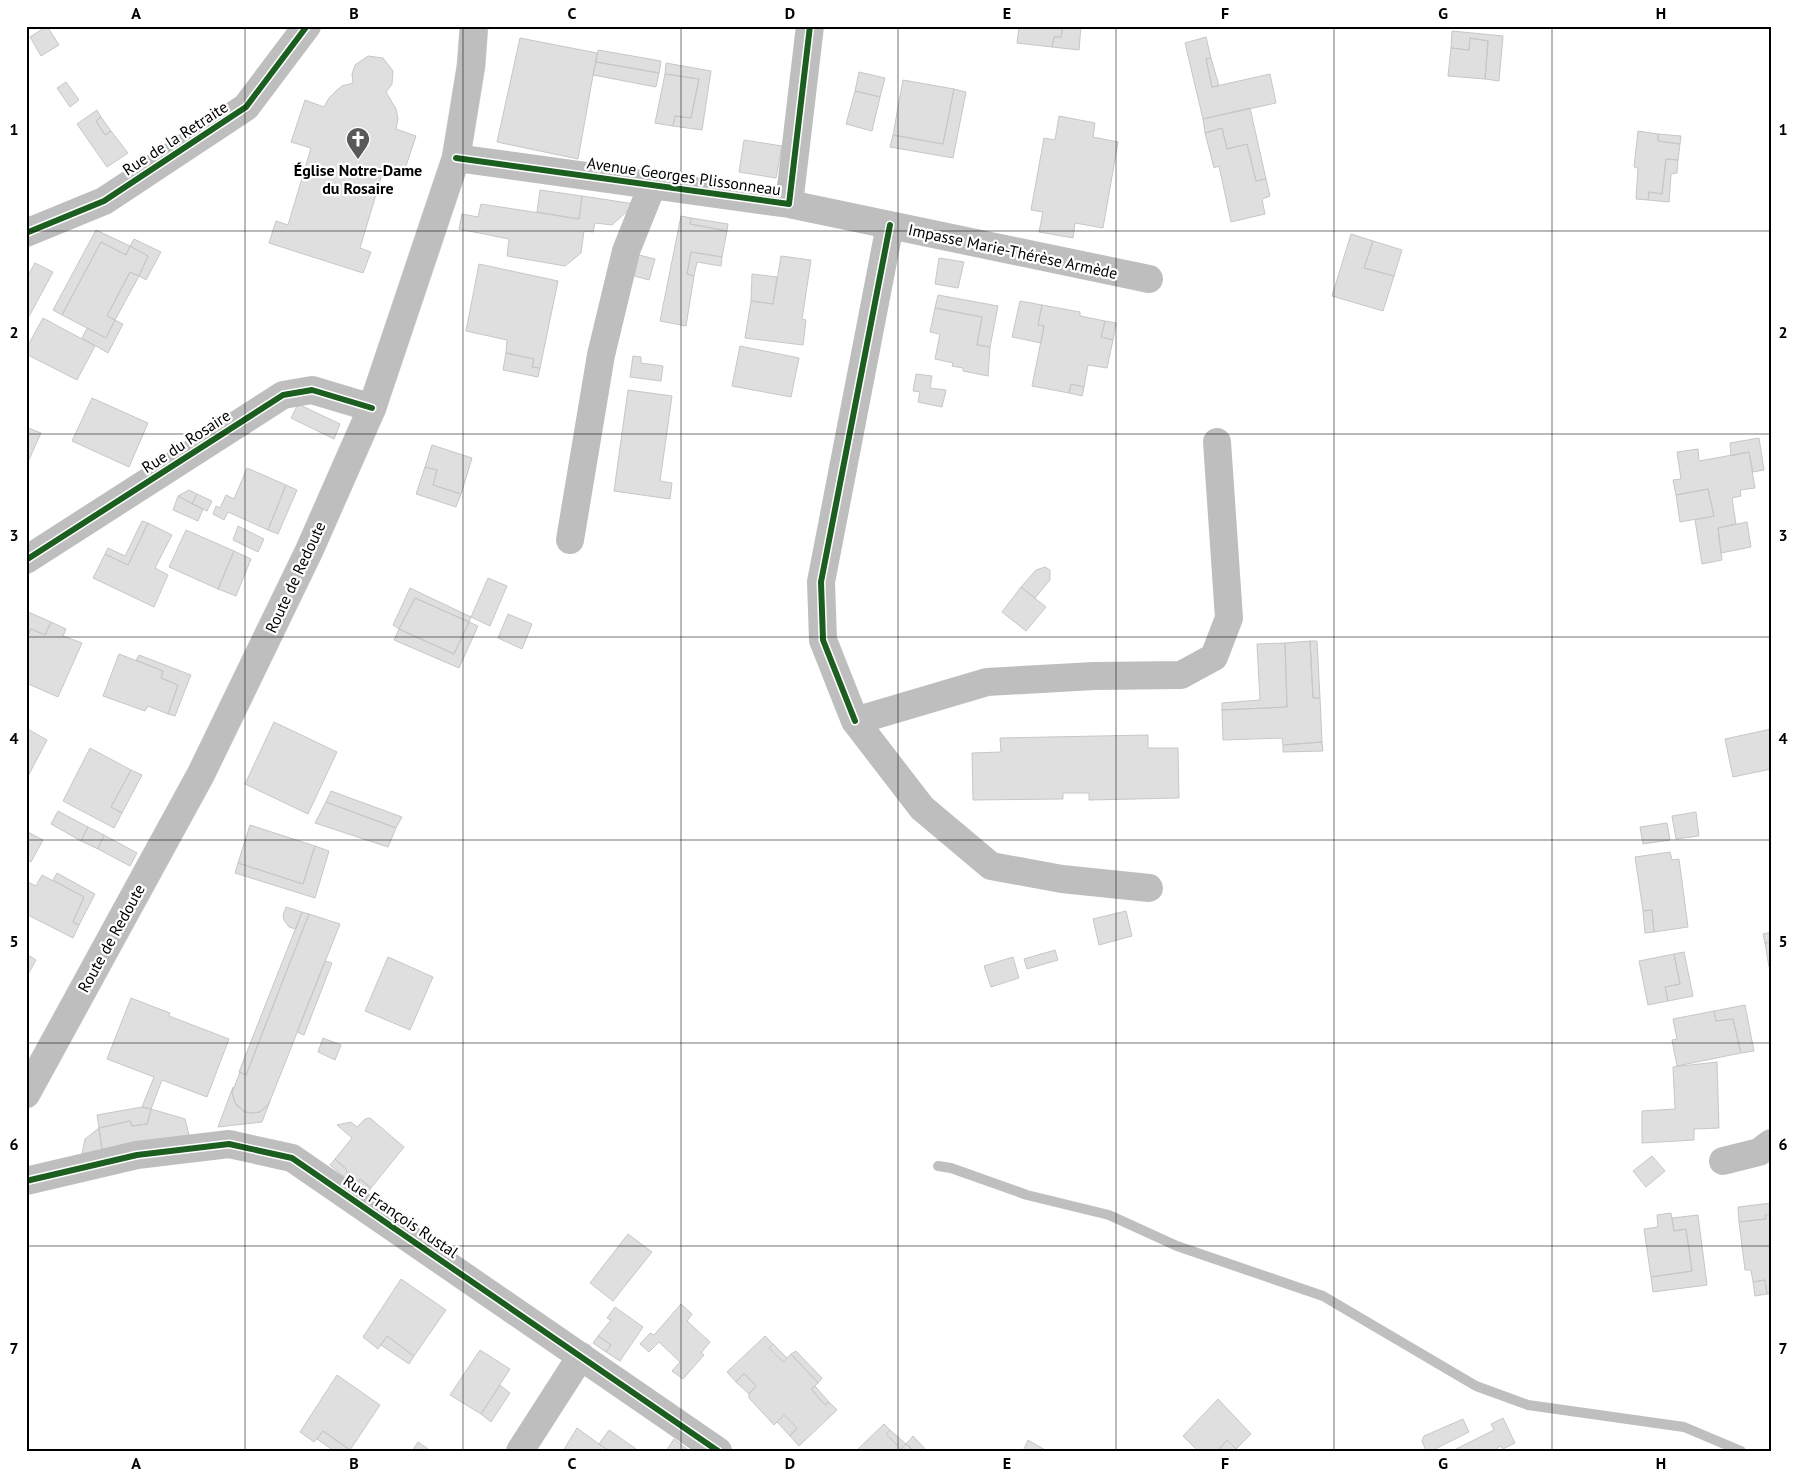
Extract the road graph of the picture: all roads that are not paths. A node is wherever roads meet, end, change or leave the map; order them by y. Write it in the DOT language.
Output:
graph roads {
  1 [pos="307,26"];
  2 [pos="474,26"];
  3 [pos="810,26"];
  4 [pos="456,158"];
  5 [pos="652,186"];
  6 [pos="789,204"];
  7 [pos="890,226"];
  8 [pos="26,232"];
  9 [pos="1149,279"];
  10 [pos="372,408"];
  11 [pos="1217,442"];
  12 [pos="570,540"];
  13 [pos="26,560"];
  14 [pos="854,721"];
  15 [pos="1149,888"];
  16 [pos="26,1094"];
  17 [pos="1771,1143"];
  18 [pos="1723,1161"];
  19 [pos="26,1181"];
  20 [pos="581,1356"];
  21 [pos="520,1451"];
  22 [pos="718,1451"];
  1 -- 8 [label="street, Rue de la Retraite"];
  2 -- 4 [label="street, Route de Redoute"];
  3 -- 6 [label="street, Avenue Georges Plissonneau"];
  4 -- 5 [label="street, Avenue Georges Plissonneau"];
  4 -- 10 [label="street, Route de Redoute"];
  5 -- 6 [label="street, Avenue Georges Plissonneau"];
  5 -- 12 [label="street"];
  6 -- 7 [label="street, Impasse Marie-Thérèse Armède"];
  7 -- 9 [label="street, Impasse Marie-Thérèse Armède"];
  7 -- 14 [label="street"];
  10 -- 13 [label="street, Rue du Rosaire"];
  10 -- 16 [label="street, Route de Redoute"];
  11 -- 14 [label="street"];
  14 -- 15 [label="street"];
  17 -- 18 [label="street"];
  19 -- 20 [label="street, Rue François Rustal"];
  20 -- 21 [label="street"];
  20 -- 22 [label="street, Rue François Rustal"];
}
